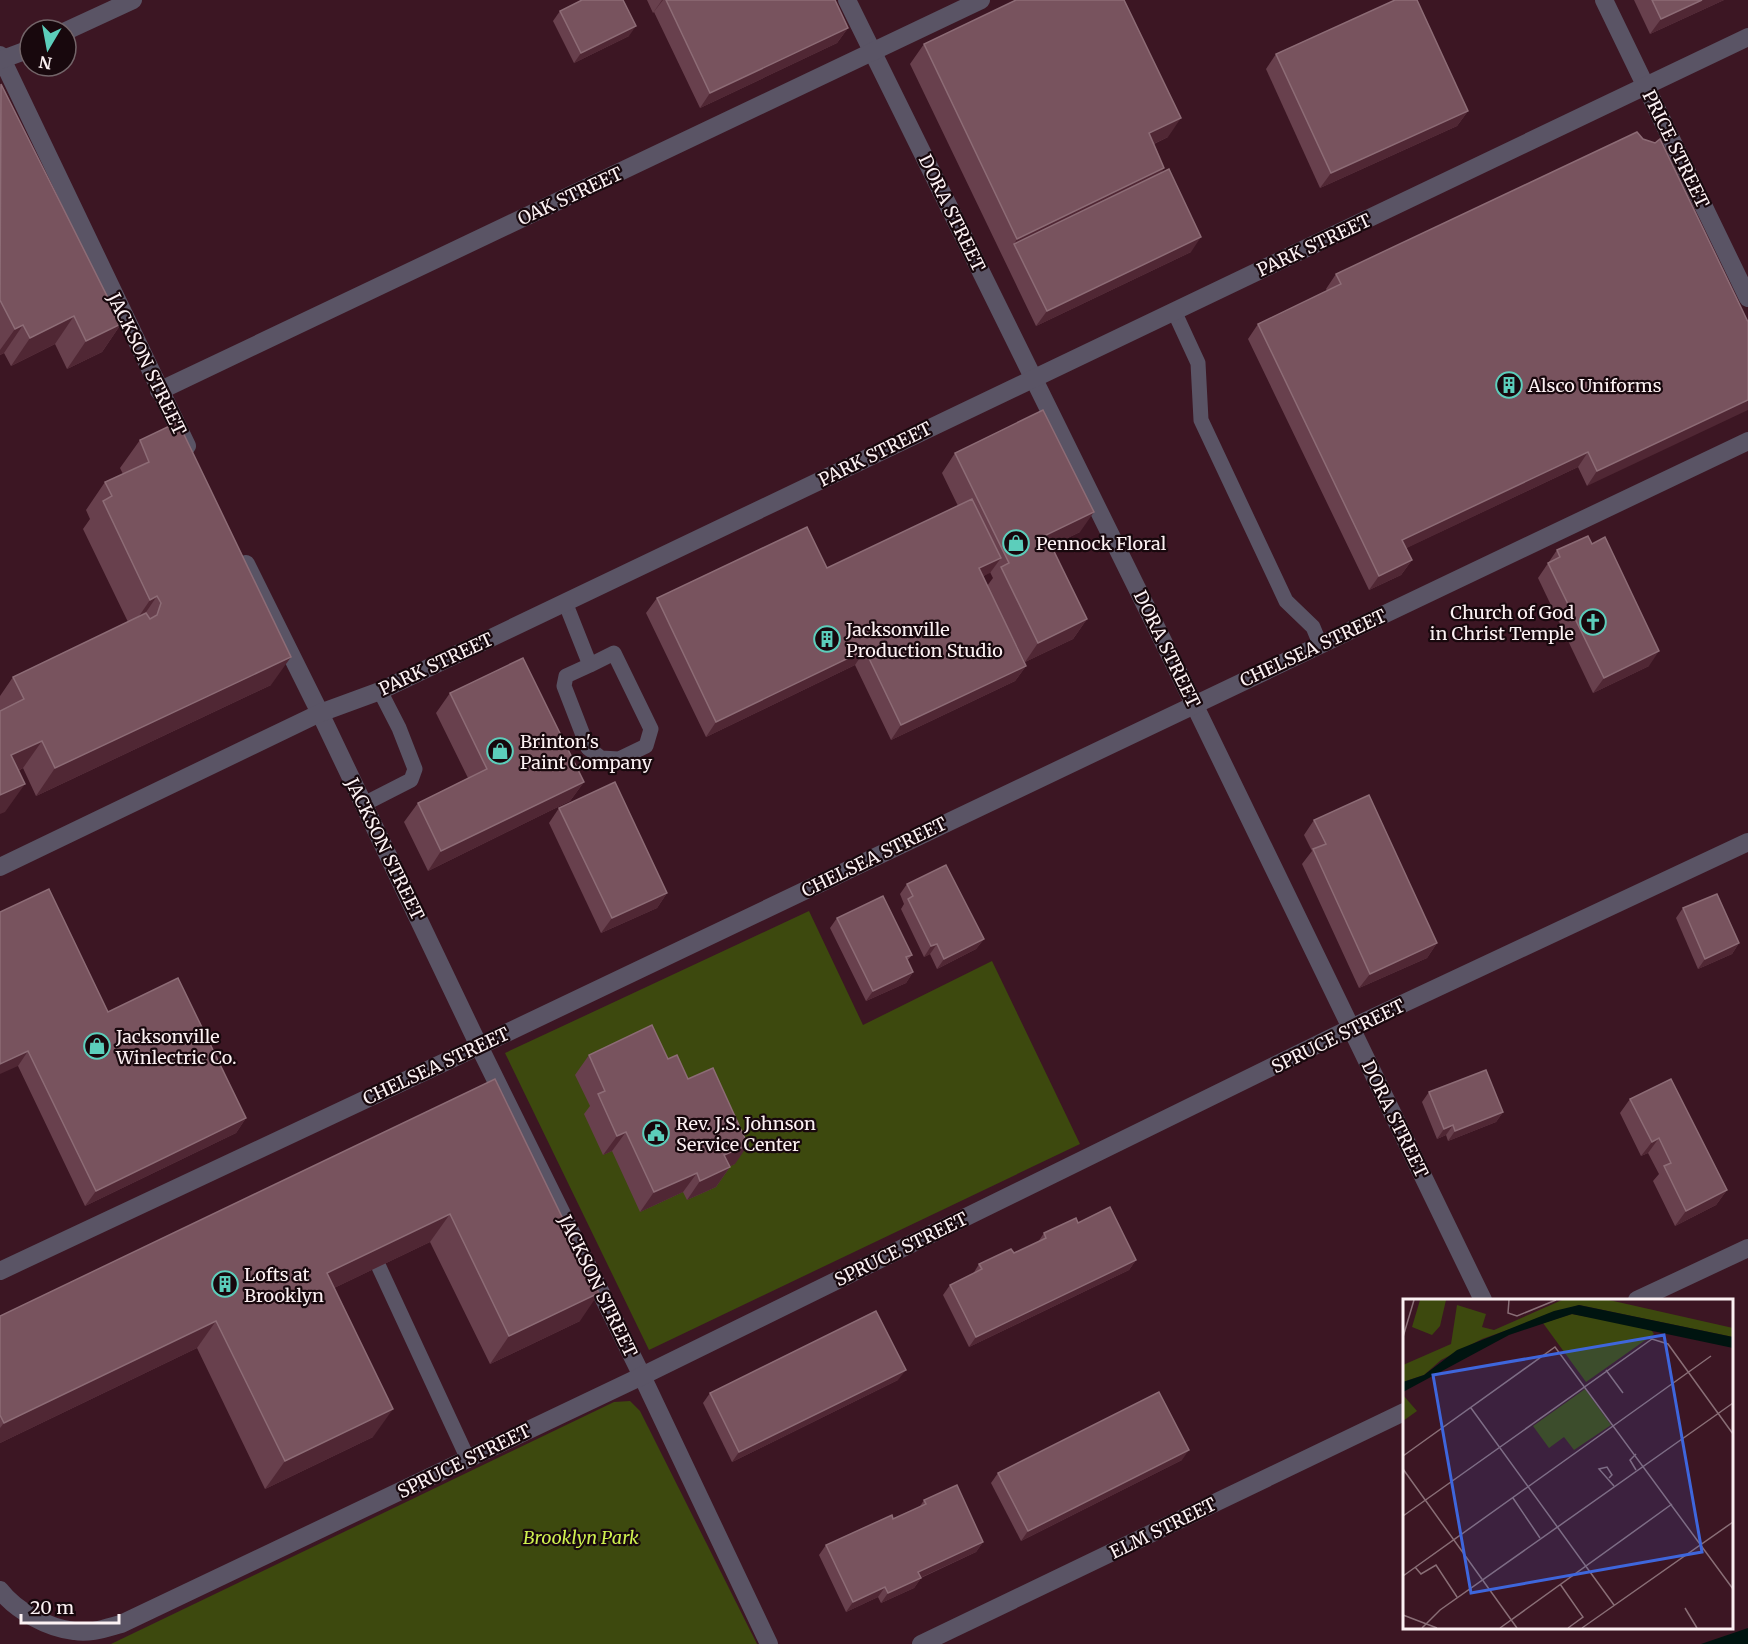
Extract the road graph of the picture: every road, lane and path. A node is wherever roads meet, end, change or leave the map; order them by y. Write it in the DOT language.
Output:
graph roads {
  1 [pos="133,0"];
  2 [pos="847,0"];
  3 [pos="981,0"];
  4 [pos="1604,0"];
  5 [pos="78,25"];
  6 [pos="1748,38"];
  7 [pos="18,53"];
  8 [pos="872,53"];
  9 [pos="1,58"];
  10 [pos="1646,87"];
  11 [pos="1748,297"];
  12 [pos="1174,311"];
  13 [pos="1034,379"];
  14 [pos="159,391"];
  15 [pos="1748,441"];
  16 [pos="196,464"];
  17 [pos="237,548"];
  18 [pos="565,602"];
  19 [pos="1320,644"];
  20 [pos="590,665"];
  21 [pos="380,691"];
  22 [pos="1194,704"];
  23 [pos="320,713"];
  24 [pos="364,804"];
  25 [pos="1748,842"];
  26 [pos="0,867"];
  27 [pos="1351,1028"];
  28 [pos="479,1046"];
  29 [pos="1748,1248"];
  30 [pos="379,1267"];
  31 [pos="0,1271"];
  32 [pos="1483,1299"];
  33 [pos="1639,1299"];
  34 [pos="642,1376"];
  35 [pos="1403,1412"];
  36 [pos="468,1459"];
  37 [pos="0,1590"];
  38 [pos="769,1644"];
  39 [pos="921,1644"];
  1 -- 5 [label="street"];
  2 -- 8 [label="street, DORA STREET"];
  3 -- 8 [label="street, OAK STREET"];
  4 -- 10 [label="street, PRICE STREET"];
  6 -- 10 [label="street, PARK STREET"];
  7 -- 9 [label="street"];
  8 -- 13 [label="street, DORA STREET"];
  8 -- 14 [label="street, OAK STREET"];
  9 -- 14 [label="street, JACKSON STREET"];
  10 -- 11 [label="street, PRICE STREET"];
  10 -- 12 [label="street, PARK STREET"];
  12 -- 13 [label="street, PARK STREET"];
  12 -- 19 [label="lane"];
  13 -- 18 [label="street, PARK STREET"];
  13 -- 22 [label="street, DORA STREET"];
  14 -- 16 [label="street, JACKSON STREET"];
  15 -- 19 [label="street, CHELSEA STREET"];
  17 -- 23 [label="street, JACKSON STREET"];
  18 -- 20 [label="lane"];
  18 -- 21 [label="street, PARK STREET"];
  19 -- 22 [label="street, CHELSEA STREET"];
  20 -- 20 [label="lane"];
  21 -- 23 [label="street, PARK STREET"];
  21 -- 24 [label="lane"];
  22 -- 27 [label="street, DORA STREET"];
  22 -- 28 [label="street, CHELSEA STREET"];
  23 -- 24 [label="street, JACKSON STREET"];
  23 -- 26 [label="street, PARK STREET"];
  24 -- 28 [label="street, JACKSON STREET"];
  25 -- 27 [label="street, SPRUCE STREET"];
  27 -- 32 [label="street, DORA STREET"];
  27 -- 34 [label="street, SPRUCE STREET"];
  28 -- 31 [label="street, CHELSEA STREET"];
  28 -- 34 [label="street, JACKSON STREET"];
  29 -- 33 [label="street"];
  30 -- 36 [label="lane"];
  34 -- 36 [label="street, SPRUCE STREET"];
  34 -- 38 [label="street, JACKSON STREET"];
  35 -- 39 [label="street, ELM STREET"];
  36 -- 37 [label="street, SPRUCE STREET"];
}
